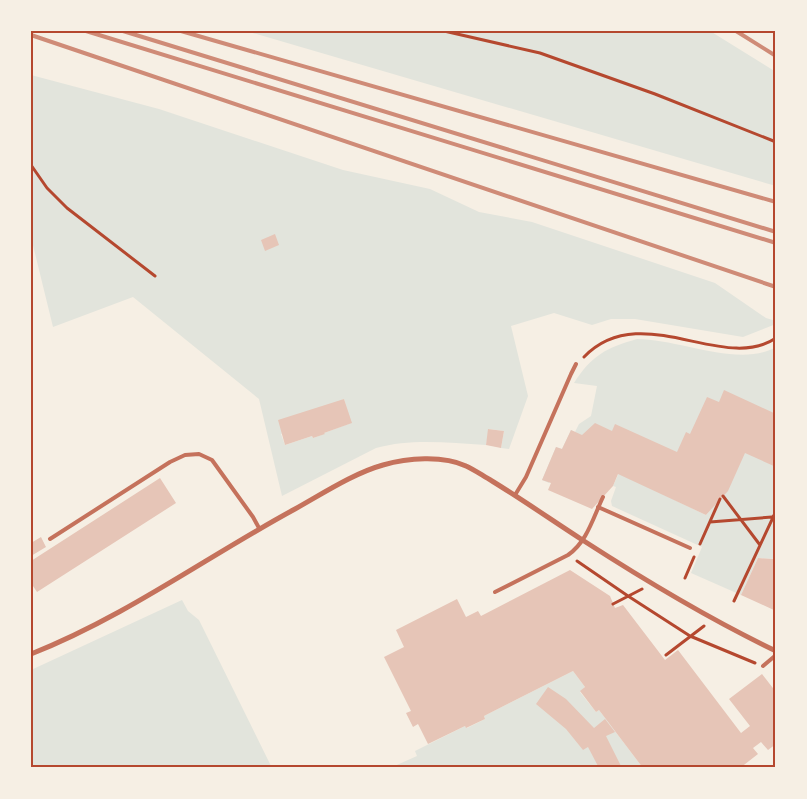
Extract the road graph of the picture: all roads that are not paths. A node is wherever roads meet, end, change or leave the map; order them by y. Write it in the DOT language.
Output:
graph roads {
  1 [pos="576,364"];
  2 [pos="515,495"];
  3 [pos="603,497"];
  4 [pos="598,507"];
  5 [pos="259,528"];
  6 [pos="50,539"];
  7 [pos="583,541"];
  8 [pos="690,548"];
  9 [pos="495,592"];
  10 [pos="776,653"];
  11 [pos="31,654"];
  12 [pos="763,666"];
  1 -- 2 [label="lane"];
  2 -- 5 [label="street"];
  2 -- 7 [label="street"];
  3 -- 4 [label="lane"];
  4 -- 7 [label="lane"];
  4 -- 8 [label="lane"];
  5 -- 6 [label="lane"];
  5 -- 11 [label="street"];
  7 -- 9 [label="lane"];
  7 -- 10 [label="street"];
  10 -- 12 [label="lane"];
}
